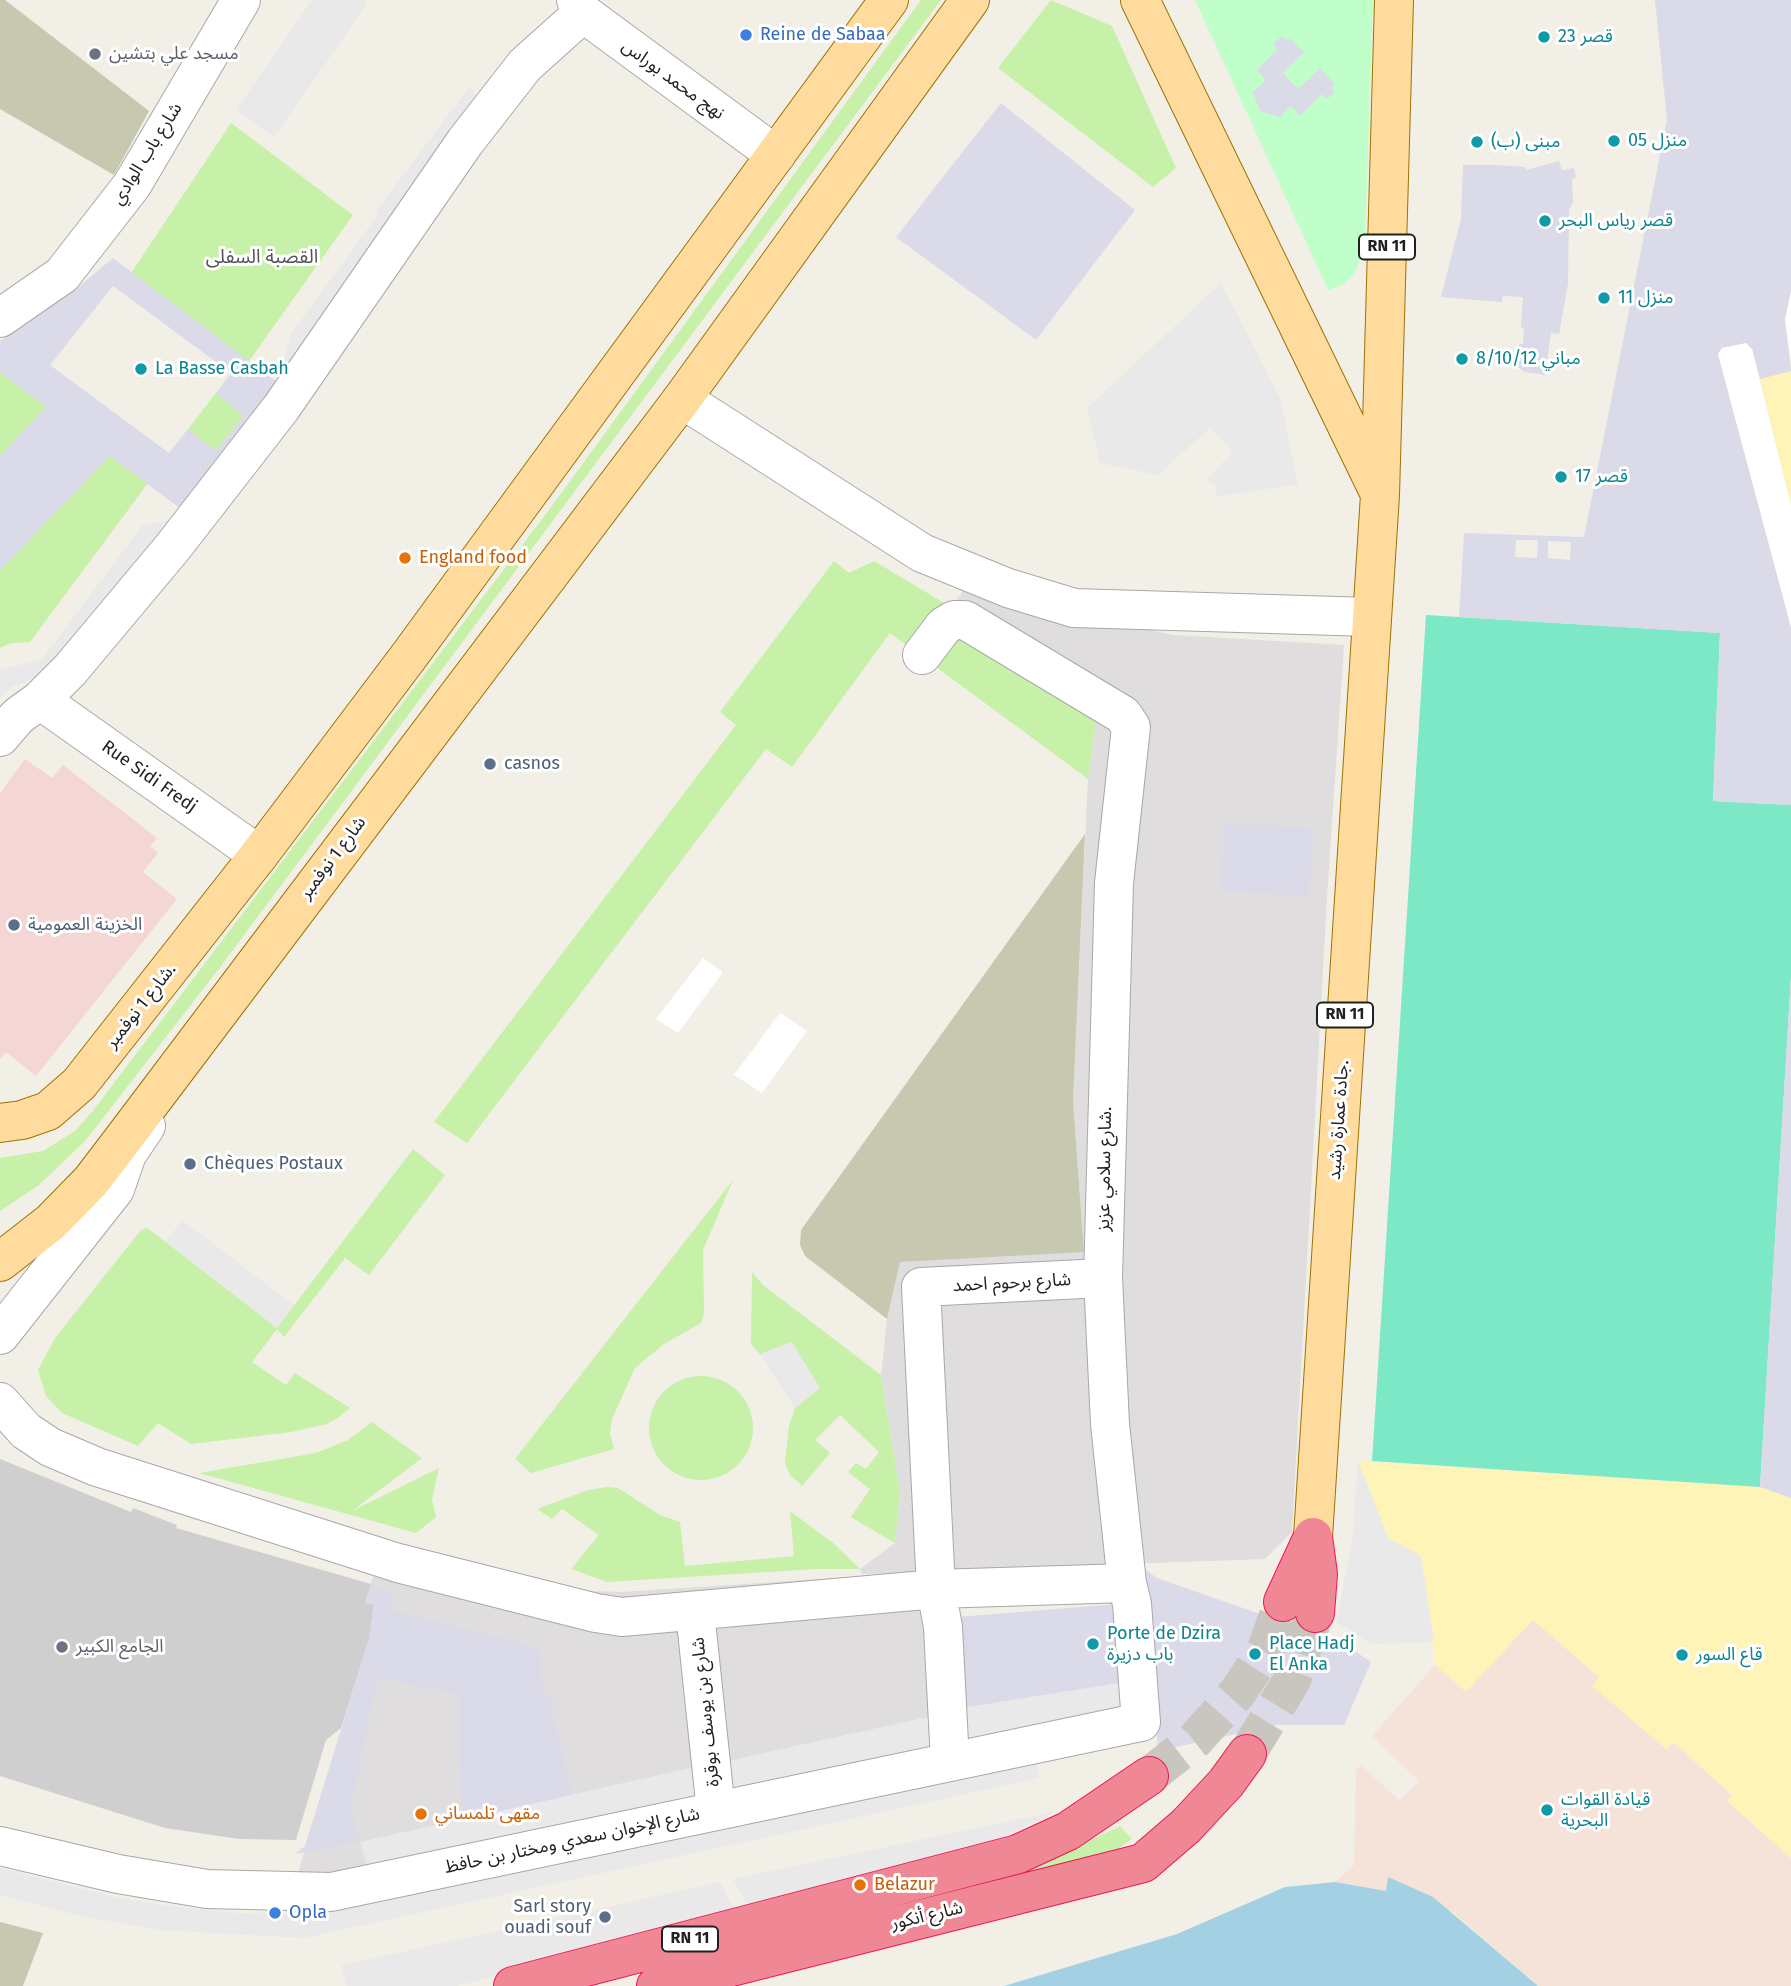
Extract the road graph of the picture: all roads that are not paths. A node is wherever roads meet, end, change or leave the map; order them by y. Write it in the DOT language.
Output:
graph roads {
  1 [pos="241,0"];
  2 [pos="889,0"];
  3 [pos="970,0"];
  4 [pos="1140,0"];
  5 [pos="1394,0"];
  6 [pos="580,7"];
  7 [pos="776,155"];
  8 [pos="0,318"];
  9 [pos="682,399"];
  10 [pos="1380,495"];
  11 [pos="1370,617"];
  12 [pos="922,655"];
  13 [pos="40,700"];
  14 [pos="0,737"];
  15 [pos="259,855"];
  16 [pos="239,982"];
  17 [pos="0,1123"];
  18 [pos="0,1262"];
  19 [pos="1103,1278"];
  20 [pos="9,1322"];
  21 [pos="0,1345"];
  22 [pos="0,1402"];
  23 [pos="1313,1536"];
  24 [pos="1127,1583"];
  25 [pos="936,1589"];
  26 [pos="1299,1607"];
  27 [pos="695,1612"];
  28 [pos="1141,1722"];
  29 [pos="1247,1755"];
  30 [pos="950,1762"];
  31 [pos="1149,1776"];
  32 [pos="716,1811"];
  33 [pos="0,1846"];
  34 [pos="513,1986"];
  35 [pos="656,1986"];
  1 -- 8 [label="street, شارع باب الوادي"];
  2 -- 7 [label="main road, شارع 1 نوفمبر."];
  3 -- 9 [label="main road, شارع 1 نوفمبر"];
  4 -- 10 [label="main road"];
  5 -- 10 [label="main road, RN 11"];
  6 -- 7 [label="street, نهج محمد بوراس"];
  6 -- 13 [label="street"];
  7 -- 15 [label="main road, شارع 1 نوفمبر."];
  9 -- 11 [label="street"];
  9 -- 16 [label="main road, شارع 1 نوفمبر"];
  10 -- 11 [label="main road, جادة عمارة رشيد. / RN 11"];
  11 -- 23 [label="main road, جادة عمارة رشيد. / RN 11"];
  12 -- 19 [label="street, شارع سلامي عزيز."];
  13 -- 14 [label="street"];
  13 -- 15 [label="street, Rue Sidi Fredj"];
  15 -- 17 [label="main road, شارع 1 نوفمبر."];
  16 -- 18 [label="main road, شارع 1 نوفمبر"];
  16 -- 20 [label="street"];
  19 -- 24 [label="street, شارع سلامي عزيز."];
  19 -- 25 [label="street, شارع برحوم احمد"];
  20 -- 21 [label="street"];
  22 -- 27 [label="street"];
  23 -- 26 [label="highway, RN 11"];
  24 -- 25 [label="street"];
  24 -- 28 [label="street, شارع سلامي عزيز."];
  25 -- 27 [label="street"];
  25 -- 30 [label="street"];
  27 -- 32 [label="street, شارع بن يوسف بوقرة"];
  28 -- 30 [label="street, شارع الإخوان سعدي ومختار بن حافظ"];
  29 -- 35 [label="highway, شارع أنكور / RN 11"];
  30 -- 32 [label="street, شارع الإخوان سعدي ومختار بن حافظ"];
  31 -- 34 [label="highway, شارع أنكور / RN 11"];
  32 -- 33 [label="street, شارع الإخوان سعدي ومختار بن حافظ"];
}
